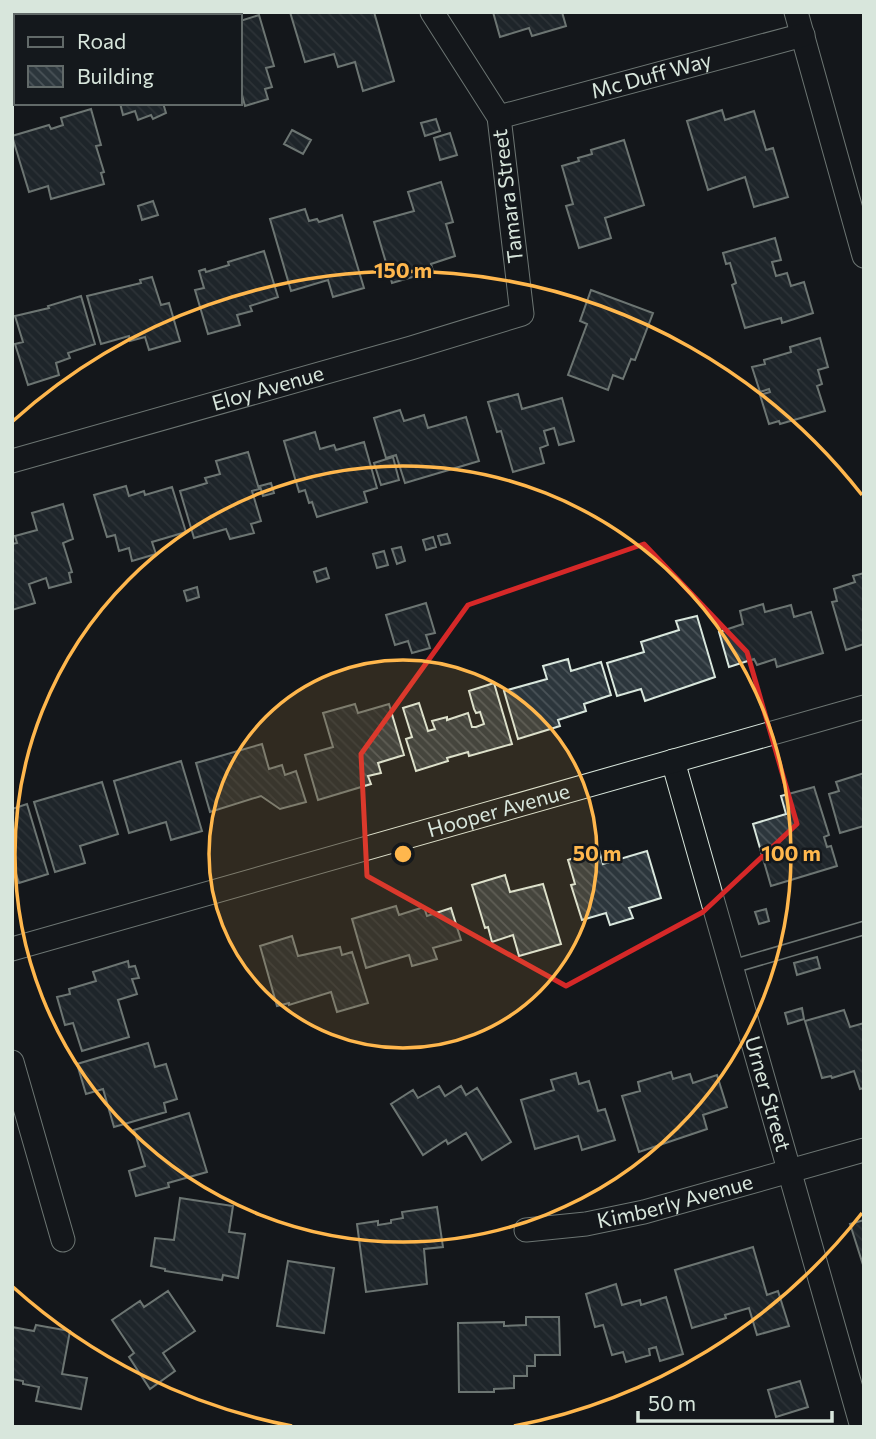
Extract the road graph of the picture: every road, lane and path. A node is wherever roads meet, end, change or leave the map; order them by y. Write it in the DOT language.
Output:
graph roads {
  1 [pos="432,12"];
  2 [pos="796,12"];
  3 [pos="803,35"];
  4 [pos="499,117"];
  5 [pos="864,256"];
  6 [pos="522,314"];
  7 [pos="12,461"];
  8 [pos="864,707"];
  9 [pos="673,761"];
  10 [pos="864,928"];
  11 [pos="12,949"];
  12 [pos="731,967"];
  13 [pos="12,1062"];
  14 [pos="864,1150"];
  15 [pos="789,1171"];
  16 [pos="526,1230"];
  17 [pos="63,1240"];
  18 [pos="862,1427"];
  1 -- 4 [label="street, Tamara Street"];
  2 -- 3 [label="street"];
  3 -- 4 [label="street, Mc Duff Way"];
  3 -- 5 [label="street"];
  4 -- 6 [label="street, Tamara Street"];
  6 -- 7 [label="street, Eloy Avenue"];
  8 -- 9 [label="street, Hooper Avenue"];
  9 -- 11 [label="street, Hooper Avenue"];
  9 -- 12 [label="street, Urner Street"];
  10 -- 12 [label="lane"];
  12 -- 15 [label="street, Urner Street"];
  13 -- 17 [label="street"];
  14 -- 15 [label="street, Kimberly Avenue"];
  15 -- 16 [label="street, Kimberly Avenue"];
  15 -- 18 [label="street, Urner Street"];
}
